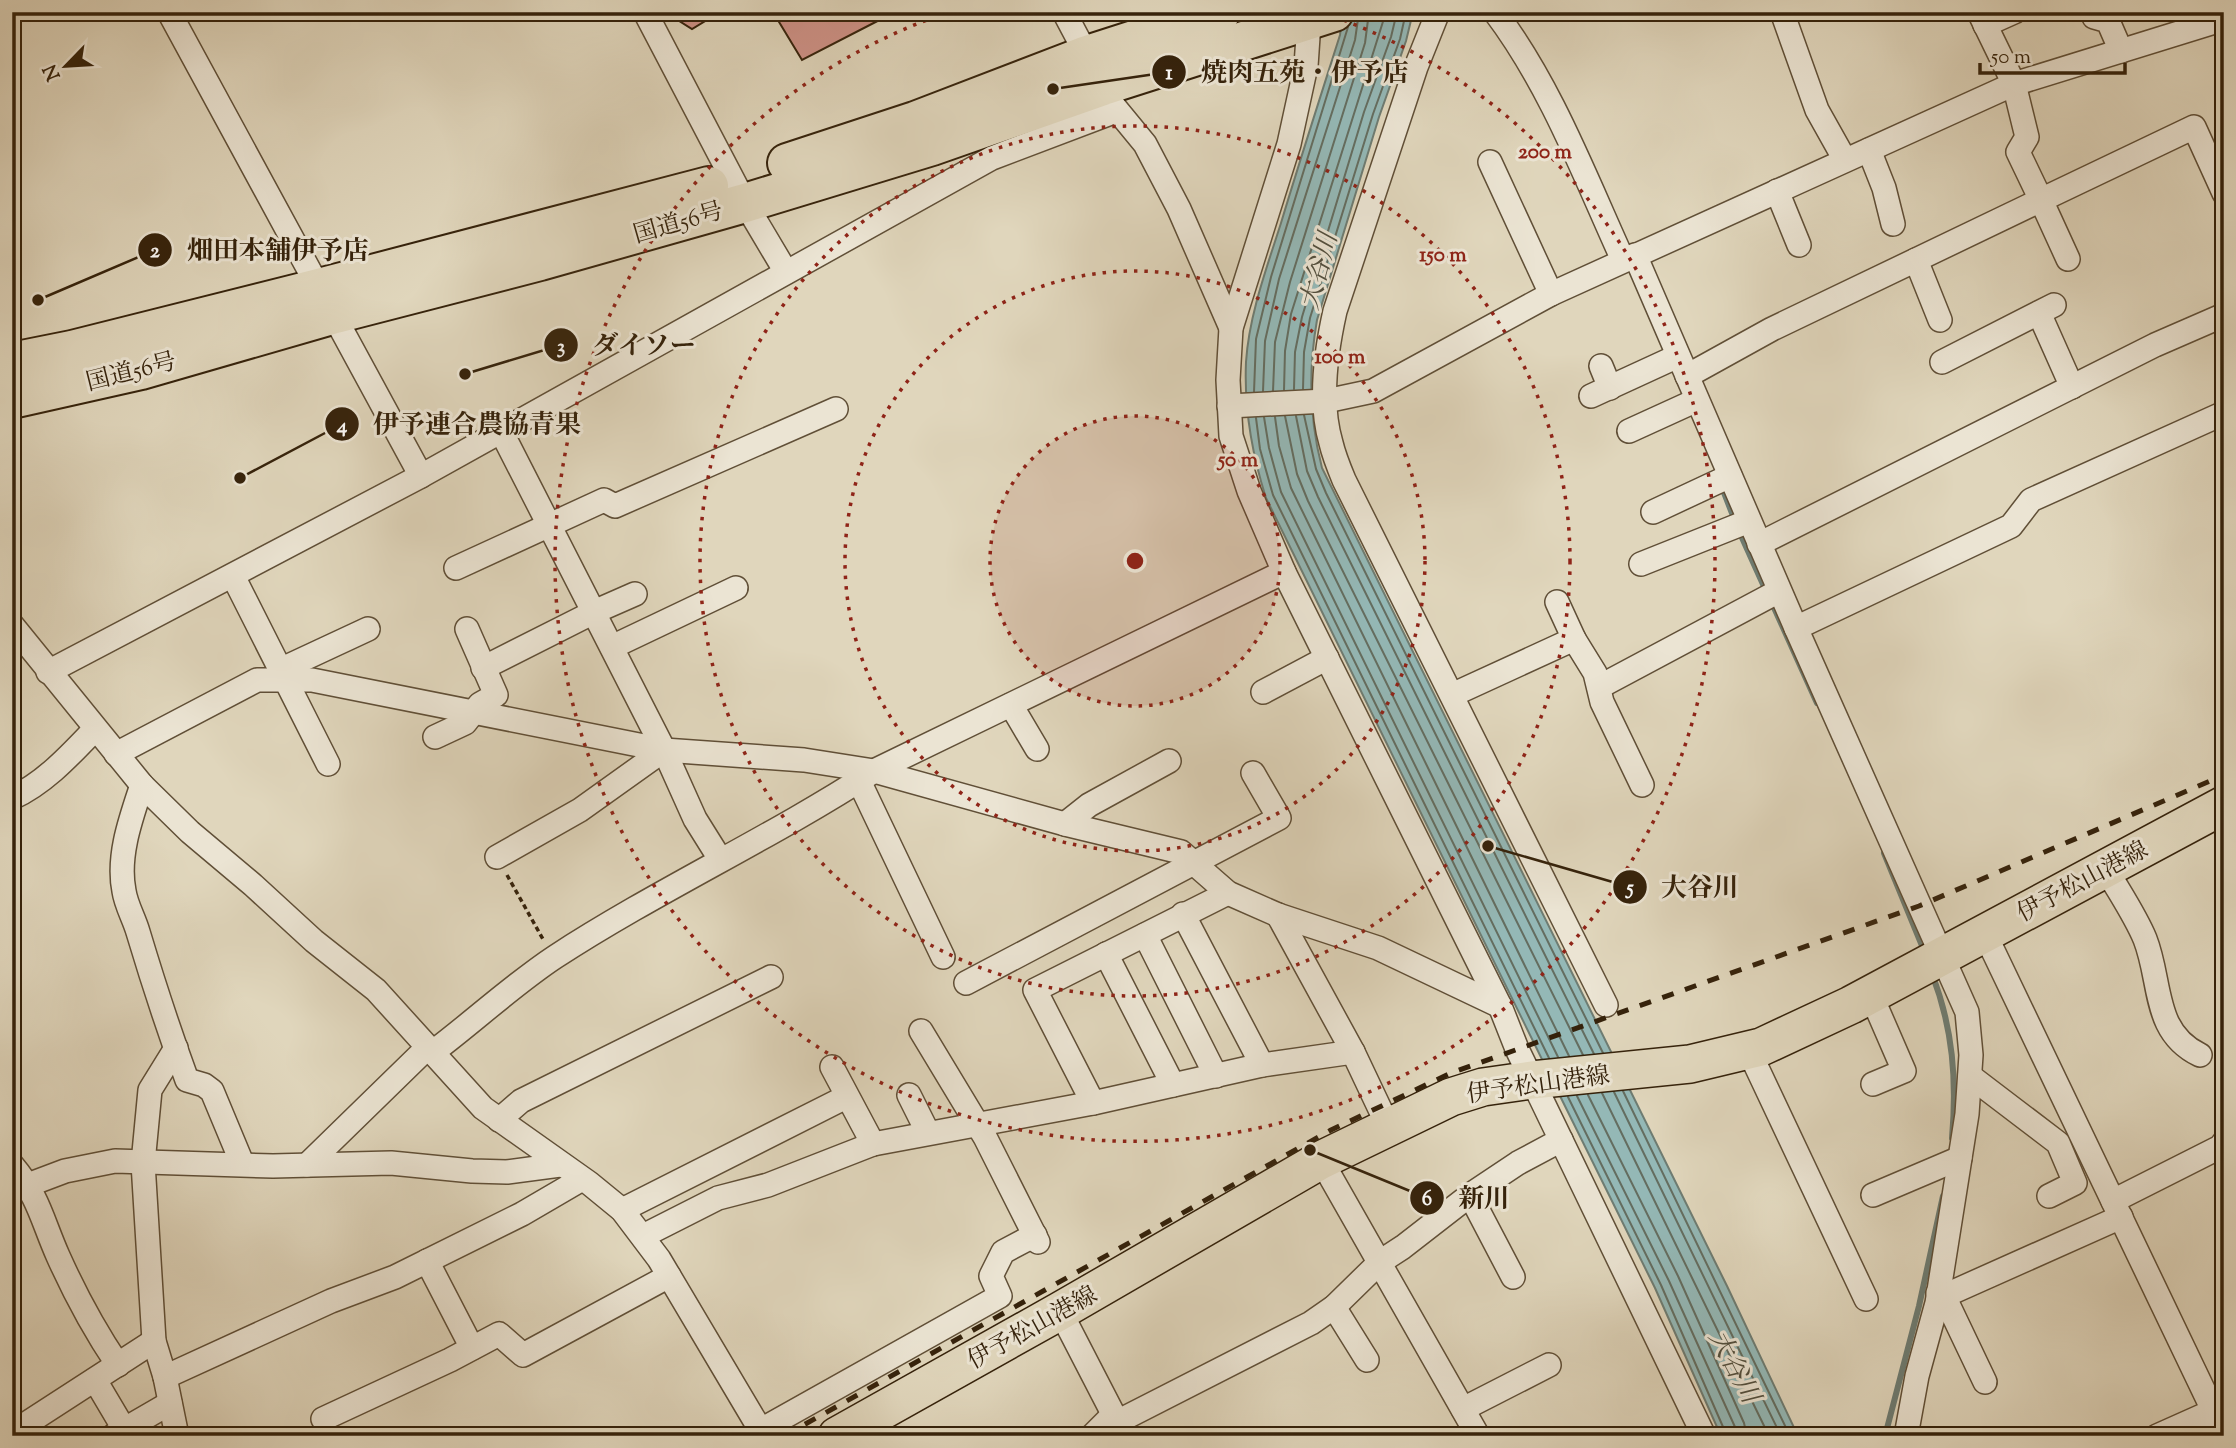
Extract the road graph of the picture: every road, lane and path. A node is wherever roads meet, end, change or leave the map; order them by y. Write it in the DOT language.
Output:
graph roads {
  1 [pos="169,12"];
  2 [pos="645,12"];
  3 [pos="1064,12"];
  4 [pos="1221,12"];
  5 [pos="1438,12"];
  6 [pos="1495,12"];
  7 [pos="1782,12"];
  8 [pos="2014,12"];
  9 [pos="2092,12"];
  10 [pos="1321,17"];
  11 [pos="1982,19"];
  12 [pos="2224,19"];
  13 [pos="2122,51"];
  14 [pos="1102,84"];
  15 [pos="2014,84"];
  16 [pos="1869,150"];
  17 [pos="1845,160"];
  18 [pos="1490,162"];
  19 [pos="12,167"];
  20 [pos="16,175"];
  21 [pos="739,191"];
  22 [pos="1777,191"];
  23 [pos="2224,193"];
  24 [pos="2041,200"];
  25 [pos="1893,224"];
  26 [pos="1799,245"];
  27 [pos="1629,257"];
  28 [pos="2068,259"];
  29 [pos="1916,260"];
  30 [pos="786,272"];
  31 [pos="1551,294"];
  32 [pos="327,301"];
  33 [pos="2224,315"];
  34 [pos="1940,320"];
  35 [pos="1231,328"];
  36 [pos="12,362"];
  37 [pos="1954,362"];
  38 [pos="1601,366"];
  39 [pos="1683,366"];
  40 [pos="2071,387"];
  41 [pos="12,399"];
  42 [pos="1697,400"];
  43 [pos="1322,401"];
  44 [pos="1234,407"];
  45 [pos="836,409"];
  46 [pos="2224,413"];
  47 [pos="501,431"];
  48 [pos="1629,431"];
  49 [pos="421,476"];
  50 [pos="1730,477"];
  51 [pos="1653,512"];
  52 [pos="1749,521"];
  53 [pos="549,525"];
  54 [pos="1759,544"];
  55 [pos="1641,564"];
  56 [pos="456,568"];
  57 [pos="1284,572"];
  58 [pos="233,576"];
  59 [pos="736,588"];
  60 [pos="1779,590"];
  61 [pos="635,594"];
  62 [pos="1557,602"];
  63 [pos="594,612"];
  64 [pos="1796,628"];
  65 [pos="368,629"];
  66 [pos="467,629"];
  67 [pos="1574,639"];
  68 [pos="17,640"];
  69 [pos="612,647"];
  70 [pos="1327,658"];
  71 [pos="483,668"];
  72 [pos="48,672"];
  73 [pos="283,675"];
  74 [pos="1599,687"];
  75 [pos="1263,692"];
  76 [pos="1452,695"];
  77 [pos="1011,705"];
  78 [pos="473,712"];
  79 [pos="95,729"];
  80 [pos="435,737"];
  81 [pos="1037,749"];
  82 [pos="664,750"];
  83 [pos="116,754"];
  84 [pos="1170,761"];
  85 [pos="328,764"];
  86 [pos="1253,772"];
  87 [pos="866,776"];
  88 [pos="1642,785"];
  89 [pos="142,786"];
  90 [pos="12,798"];
  91 [pos="2224,804"];
  92 [pos="1065,824"];
  93 [pos="497,858"];
  94 [pos="720,859"];
  95 [pos="1194,863"];
  96 [pos="2106,869"];
  97 [pos="1228,893"];
  98 [pos="1183,915"];
  99 [pos="1278,915"];
  100 [pos="1985,934"];
  101 [pos="1145,935"];
  102 [pos="1106,954"];
  103 [pos="943,957"];
  104 [pos="1942,957"];
  105 [pos="554,958"];
  106 [pos="771,977"];
  107 [pos="966,983"];
  108 [pos="1871,995"];
  109 [pos="1606,1005"];
  110 [pos="1500,1006"];
  111 [pos="920,1031"];
  112 [pos="176,1048"];
  113 [pos="431,1050"];
  114 [pos="1749,1051"];
  115 [pos="1353,1052"];
  116 [pos="2200,1055"];
  117 [pos="1262,1065"];
  118 [pos="832,1067"];
  119 [pos="1216,1076"];
  120 [pos="1970,1076"];
  121 [pos="1536,1080"];
  122 [pos="1873,1084"];
  123 [pos="1173,1085"];
  124 [pos="909,1095"];
  125 [pos="846,1097"];
  126 [pos="1093,1103"];
  127 [pos="499,1120"];
  128 [pos="976,1124"];
  129 [pos="1388,1126"];
  130 [pos="928,1133"];
  131 [pos="1560,1140"];
  132 [pos="2224,1142"];
  133 [pos="873,1144"];
  134 [pos="1960,1158"];
  135 [pos="1321,1160"];
  136 [pos="143,1163"];
  137 [pos="242,1163"];
  138 [pos="307,1165"];
  139 [pos="560,1165"];
  140 [pos="12,1166"];
  141 [pos="582,1179"];
  142 [pos="20,1187"];
  143 [pos="1470,1195"];
  144 [pos="1873,1195"];
  145 [pos="2049,1196"];
  146 [pos="622,1210"];
  147 [pos="2117,1210"];
  148 [pos="643,1236"];
  149 [pos="427,1261"];
  150 [pos="1380,1262"];
  151 [pos="669,1276"];
  152 [pos="1513,1277"];
  153 [pos="1941,1294"];
  154 [pos="1866,1299"];
  155 [pos="1334,1307"];
  156 [pos="1060,1311"];
  157 [pos="154,1341"];
  158 [pos="472,1348"];
  159 [pos="1367,1360"];
  160 [pos="118,1365"];
  161 [pos="1549,1365"];
  162 [pos="165,1377"];
  163 [pos="95,1380"];
  164 [pos="1985,1381"];
  165 [pos="170,1403"];
  166 [pos="2219,1406"];
  167 [pos="1463,1409"];
  168 [pos="323,1419"];
  169 [pos="1118,1424"];
  170 [pos="12,1433"];
  171 [pos="118,1433"];
  172 [pos="762,1433"];
  173 [pos="2224,1433"];
  174 [pos="1906,1435"];
  175 [pos="177,1436"];
  176 [pos="836,1436"];
  177 [pos="1093,1436"];
  178 [pos="1478,1436"];
  179 [pos="1704,1436"];
  180 [pos="2157,1436"];
  1 -- 32 [label="street"];
  2 -- 21 [label="street"];
  3 -- 14 [label="street"];
  4 -- 14 [label="highway, 国道56号"];
  5 -- 43 [label="street"];
  6 -- 27 [label="street"];
  7 -- 17 [label="street"];
  8 -- 11 [label="street"];
  9 -- 13 [label="street"];
  10 -- 14 [label="highway, 国道56号"];
  10 -- 35 [label="street"];
  11 -- 15 [label="street"];
  12 -- 13 [label="street"];
  13 -- 15 [label="street"];
  14 -- 21 [label="highway, 国道56号"];
  14 -- 30 [label="street"];
  14 -- 35 [label="street"];
  15 -- 16 [label="street"];
  15 -- 24 [label="street"];
  16 -- 17 [label="street"];
  16 -- 25 [label="street"];
  17 -- 22 [label="street"];
  18 -- 31 [label="street"];
  19 -- 20 [label="path"];
  21 -- 30 [label="street"];
  21 -- 32 [label="highway, 国道56号"];
  22 -- 26 [label="street"];
  22 -- 27 [label="street"];
  23 -- 24 [label="street"];
  24 -- 28 [label="street"];
  24 -- 29 [label="street"];
  27 -- 31 [label="street"];
  27 -- 39 [label="street"];
  29 -- 34 [label="street"];
  29 -- 39 [label="street"];
  30 -- 47 [label="street"];
  31 -- 43 [label="street"];
  32 -- 36 [label="highway, 国道56号"];
  32 -- 41 [label="highway, 国道56号"];
  32 -- 49 [label="street"];
  33 -- 40 [label="street"];
  35 -- 44 [label="street"];
  37 -- 40 [label="street"];
  38 -- 39 [label="street"];
  39 -- 42 [label="street"];
  40 -- 54 [label="street"];
  42 -- 48 [label="street"];
  42 -- 50 [label="street"];
  43 -- 44 [label="street"];
  43 -- 76 [label="street"];
  44 -- 57 [label="street"];
  45 -- 53 [label="street"];
  46 -- 64 [label="street"];
  47 -- 49 [label="street"];
  47 -- 53 [label="street"];
  49 -- 58 [label="street"];
  50 -- 51 [label="street"];
  50 -- 52 [label="street"];
  52 -- 54 [label="street"];
  52 -- 55 [label="street"];
  53 -- 56 [label="street"];
  53 -- 63 [label="street"];
  54 -- 60 [label="street"];
  57 -- 70 [label="street"];
  57 -- 77 [label="street"];
  58 -- 72 [label="street"];
  58 -- 73 [label="street"];
  59 -- 69 [label="street"];
  60 -- 64 [label="street"];
  60 -- 74 [label="street"];
  61 -- 63 [label="street"];
  62 -- 67 [label="street"];
  63 -- 69 [label="street"];
  63 -- 71 [label="street"];
  64 -- 104 [label="street"];
  65 -- 73 [label="street"];
  66 -- 71 [label="street"];
  67 -- 74 [label="street"];
  67 -- 76 [label="street"];
  68 -- 72 [label="street"];
  69 -- 82 [label="street"];
  70 -- 75 [label="street"];
  70 -- 110 [label="street"];
  71 -- 78 [label="street"];
  72 -- 79 [label="street"];
  73 -- 78 [label="street"];
  73 -- 83 [label="street"];
  73 -- 85 [label="street"];
  74 -- 88 [label="street"];
  76 -- 109 [label="street"];
  77 -- 81 [label="street"];
  77 -- 87 [label="street"];
  78 -- 80 [label="street"];
  78 -- 82 [label="street"];
  79 -- 83 [label="street"];
  79 -- 90 [label="street"];
  82 -- 87 [label="street"];
  82 -- 93 [label="street"];
  82 -- 94 [label="street"];
  83 -- 89 [label="street"];
  84 -- 92 [label="street"];
  86 -- 95 [label="street"];
  87 -- 92 [label="street"];
  87 -- 94 [label="street"];
  87 -- 103 [label="street"];
  89 -- 112 [label="street"];
  89 -- 113 [label="street"];
  91 -- 96 [label="main road, 伊予松山港線"];
  92 -- 95 [label="street"];
  93 -- 105 [label="path"];
  94 -- 105 [label="street"];
  95 -- 97 [label="street"];
  95 -- 107 [label="street"];
  96 -- 100 [label="main road, 伊予松山港線"];
  96 -- 116 [label="street"];
  97 -- 98 [label="street"];
  97 -- 99 [label="street"];
  98 -- 101 [label="street"];
  98 -- 117 [label="street"];
  99 -- 110 [label="street"];
  99 -- 115 [label="street"];
  100 -- 104 [label="main road, 伊予松山港線"];
  100 -- 147 [label="street"];
  101 -- 102 [label="street"];
  101 -- 119 [label="street"];
  102 -- 123 [label="street"];
  102 -- 126 [label="street"];
  104 -- 108 [label="main road, 伊予松山港線"];
  104 -- 120 [label="street"];
  105 -- 113 [label="street"];
  106 -- 127 [label="street"];
  108 -- 114 [label="main road, 伊予松山港線"];
  108 -- 122 [label="street"];
  110 -- 121 [label="street"];
  111 -- 128 [label="street"];
  112 -- 136 [label="street"];
  112 -- 137 [label="street"];
  113 -- 127 [label="street"];
  113 -- 138 [label="street"];
  114 -- 121 [label="main road, 伊予松山港線"];
  114 -- 154 [label="street"];
  115 -- 117 [label="street"];
  115 -- 129 [label="street"];
  117 -- 119 [label="street"];
  118 -- 125 [label="street"];
  119 -- 123 [label="street"];
  120 -- 134 [label="street"];
  120 -- 145 [label="street"];
  121 -- 129 [label="main road, 伊予松山港線"];
  121 -- 131 [label="street"];
  123 -- 126 [label="street"];
  124 -- 130 [label="street"];
  125 -- 133 [label="street"];
  125 -- 146 [label="street"];
  126 -- 128 [label="street"];
  127 -- 139 [label="street"];
  128 -- 130 [label="street"];
  128 -- 172 [label="street"];
  129 -- 135 [label="main road, 伊予松山港線"];
  130 -- 133 [label="street"];
  131 -- 143 [label="street"];
  131 -- 179 [label="street"];
  132 -- 147 [label="street"];
  133 -- 148 [label="street"];
  134 -- 144 [label="street"];
  134 -- 153 [label="street"];
  135 -- 150 [label="street"];
  135 -- 156 [label="main road, 伊予松山港線"];
  136 -- 137 [label="street"];
  136 -- 142 [label="street"];
  136 -- 157 [label="street"];
  137 -- 138 [label="street"];
  138 -- 139 [label="street"];
  139 -- 141 [label="street"];
  140 -- 142 [label="street"];
  141 -- 146 [label="street"];
  141 -- 149 [label="street"];
  142 -- 160 [label="street"];
  143 -- 150 [label="street"];
  143 -- 152 [label="street"];
  146 -- 148 [label="street"];
  147 -- 153 [label="street"];
  147 -- 166 [label="street"];
  148 -- 151 [label="street"];
  149 -- 158 [label="street"];
  149 -- 162 [label="street"];
  150 -- 155 [label="street"];
  150 -- 167 [label="street"];
  151 -- 158 [label="street"];
  151 -- 172 [label="street"];
  153 -- 164 [label="street"];
  153 -- 174 [label="street"];
  155 -- 159 [label="street"];
  155 -- 169 [label="street"];
  156 -- 169 [label="street"];
  156 -- 176 [label="main road, 伊予松山港線"];
  157 -- 160 [label="street"];
  157 -- 162 [label="street"];
  158 -- 168 [label="street"];
  160 -- 163 [label="street"];
  161 -- 167 [label="street"];
  162 -- 165 [label="street"];
  163 -- 170 [label="street"];
  163 -- 171 [label="street"];
  165 -- 171 [label="street"];
  165 -- 175 [label="street"];
  166 -- 173 [label="street"];
  166 -- 180 [label="street"];
  167 -- 178 [label="street"];
  169 -- 177 [label="street"];
}
